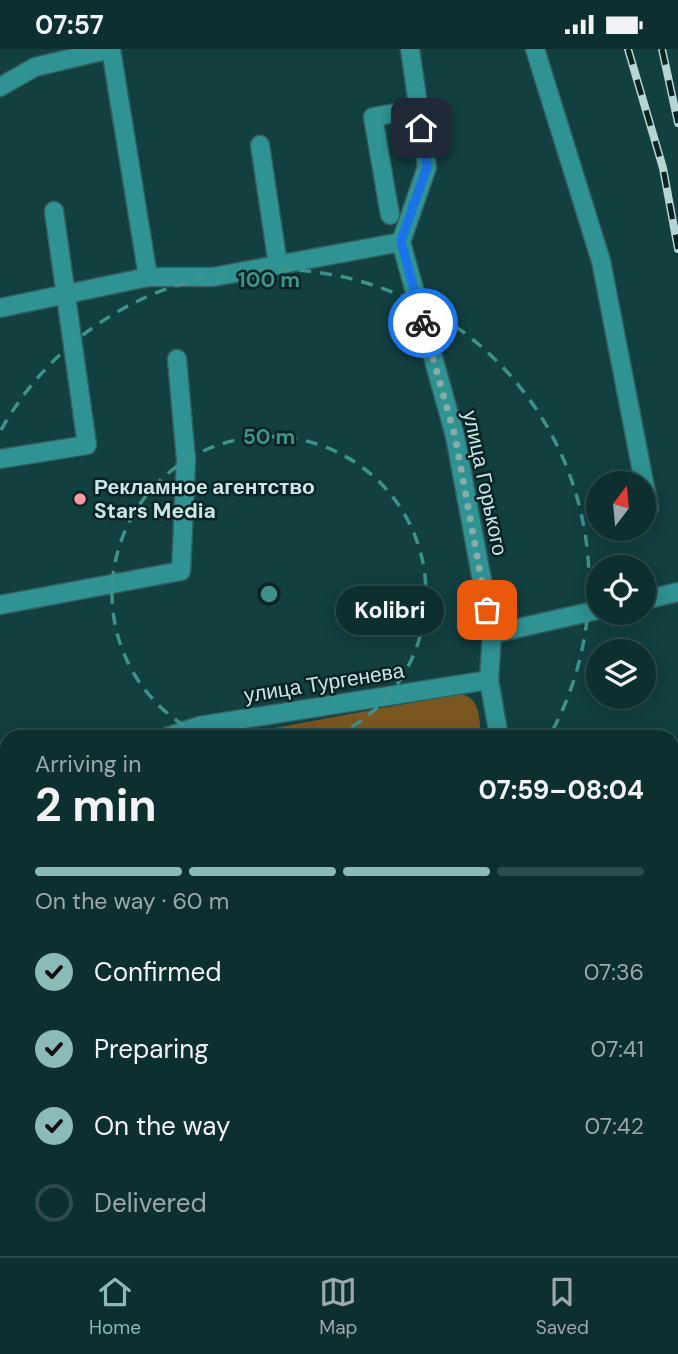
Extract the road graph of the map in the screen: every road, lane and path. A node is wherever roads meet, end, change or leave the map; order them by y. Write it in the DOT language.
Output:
graph roads {
  1 [pos="111,49"];
  2 [pos="410,49"];
  3 [pos="535,49"];
  4 [pos="0,87"];
  5 [pos="418,109"];
  6 [pos="260,145"];
  7 [pos="54,211"];
  8 [pos="390,215"];
  9 [pos="401,241"];
  10 [pos="278,265"];
  11 [pos="148,277"];
  12 [pos="64,294"];
  13 [pos="0,308"];
  14 [pos="177,359"];
  15 [pos="0,459"];
  16 [pos="642,471"];
  17 [pos="678,592"];
  18 [pos="656,597"];
  19 [pos="0,605"];
  20 [pos="586,613"];
  21 [pos="492,634"];
  22 [pos="489,680"];
  23 [pos="188,730"];
  24 [pos="498,730"];
  1 -- 4 [label="street"];
  1 -- 11 [label="street"];
  2 -- 5 [label="street"];
  3 -- 16 [label="street"];
  5 -- 8 [label="street"];
  5 -- 9 [label="street"];
  6 -- 10 [label="street"];
  7 -- 12 [label="street"];
  9 -- 10 [label="street"];
  9 -- 21 [label="street, улица Горького"];
  10 -- 11 [label="street"];
  11 -- 12 [label="street"];
  12 -- 13 [label="street"];
  12 -- 15 [label="street"];
  14 -- 19 [label="street"];
  17 -- 18 [label="street"];
  20 -- 21 [label="street"];
  21 -- 22 [label="street, улица Горького"];
  22 -- 23 [label="street, улица Тургенева"];
  22 -- 24 [label="street, улица Горького"];
}
